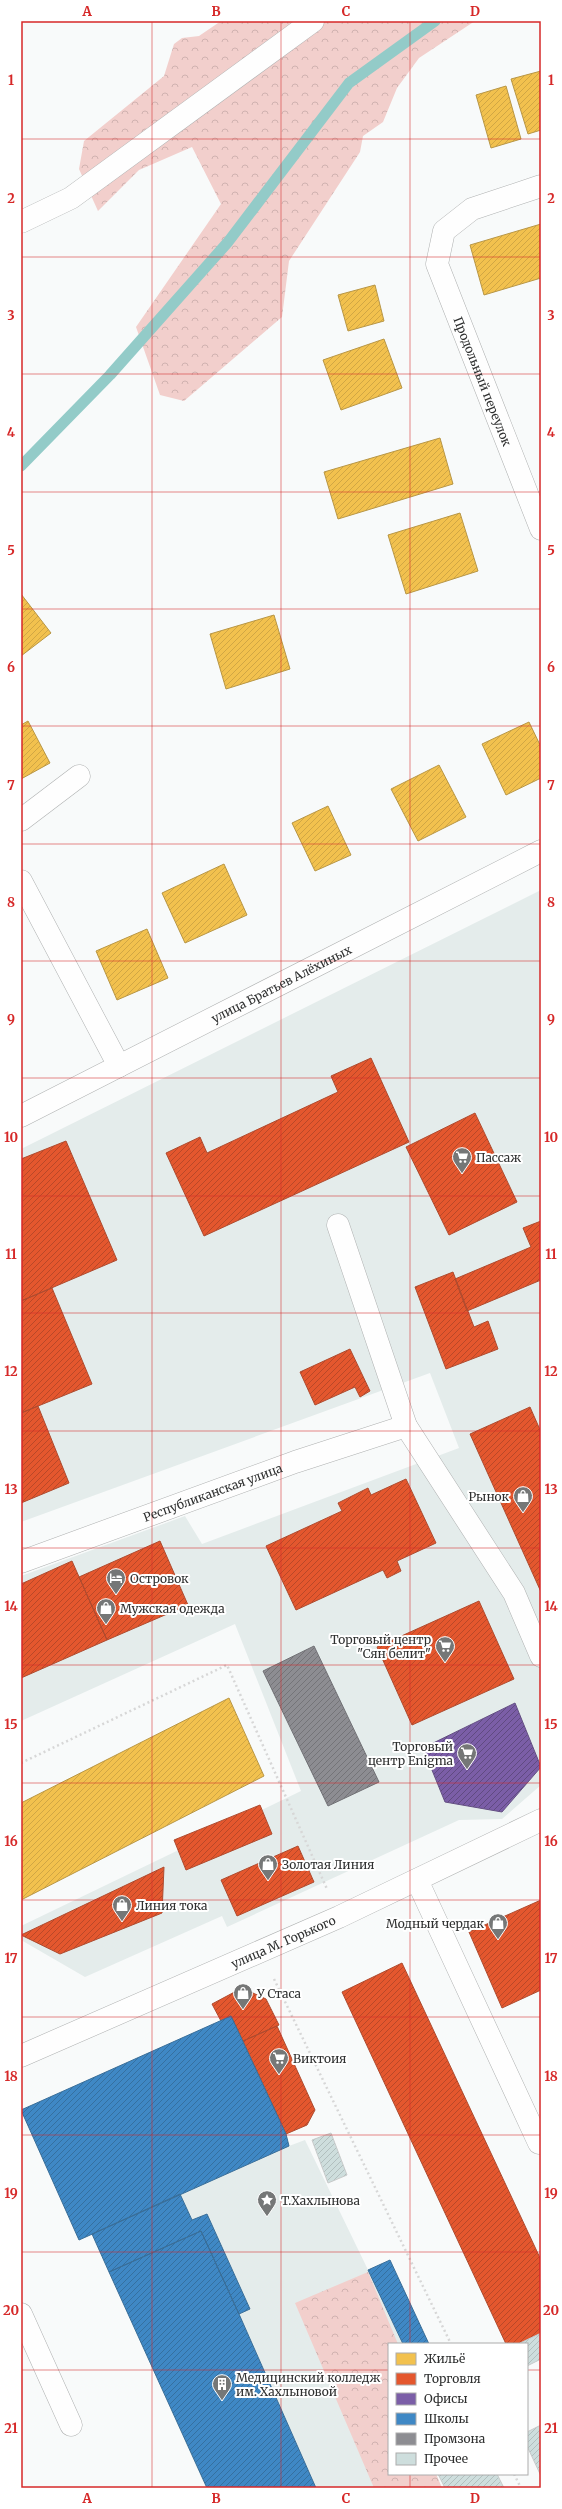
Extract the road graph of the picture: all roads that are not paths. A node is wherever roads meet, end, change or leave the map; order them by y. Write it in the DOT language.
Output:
graph roads {
  1 [pos="313,21"];
  2 [pos="541,186"];
  3 [pos="21,222"];
  4 [pos="541,529"];
  5 [pos="79,776"];
  6 [pos="21,820"];
  7 [pos="541,851"];
  8 [pos="21,881"];
  9 [pos="119,1066"];
  10 [pos="21,1116"];
  11 [pos="338,1225"];
  12 [pos="406,1426"];
  13 [pos="21,1562"];
  14 [pos="541,1656"];
  15 [pos="541,1820"];
  16 [pos="417,1880"];
  17 [pos="21,2056"];
  18 [pos="541,2142"];
  19 [pos="21,2314"];
  20 [pos="70,2425"];
  1 -- 3 [label="street"];
  2 -- 4 [label="street, Продольный переулок"];
  5 -- 6 [label="street"];
  7 -- 9 [label="street, улица Братьев Алёхиных"];
  8 -- 9 [label="street"];
  9 -- 10 [label="street, улица Братьев Алёхиных"];
  11 -- 12 [label="street"];
  12 -- 13 [label="street, Республиканская улица"];
  12 -- 14 [label="street"];
  15 -- 16 [label="street, улица М. Горького"];
  16 -- 17 [label="street, улица М. Горького"];
  16 -- 18 [label="street"];
  19 -- 20 [label="street"];
}
